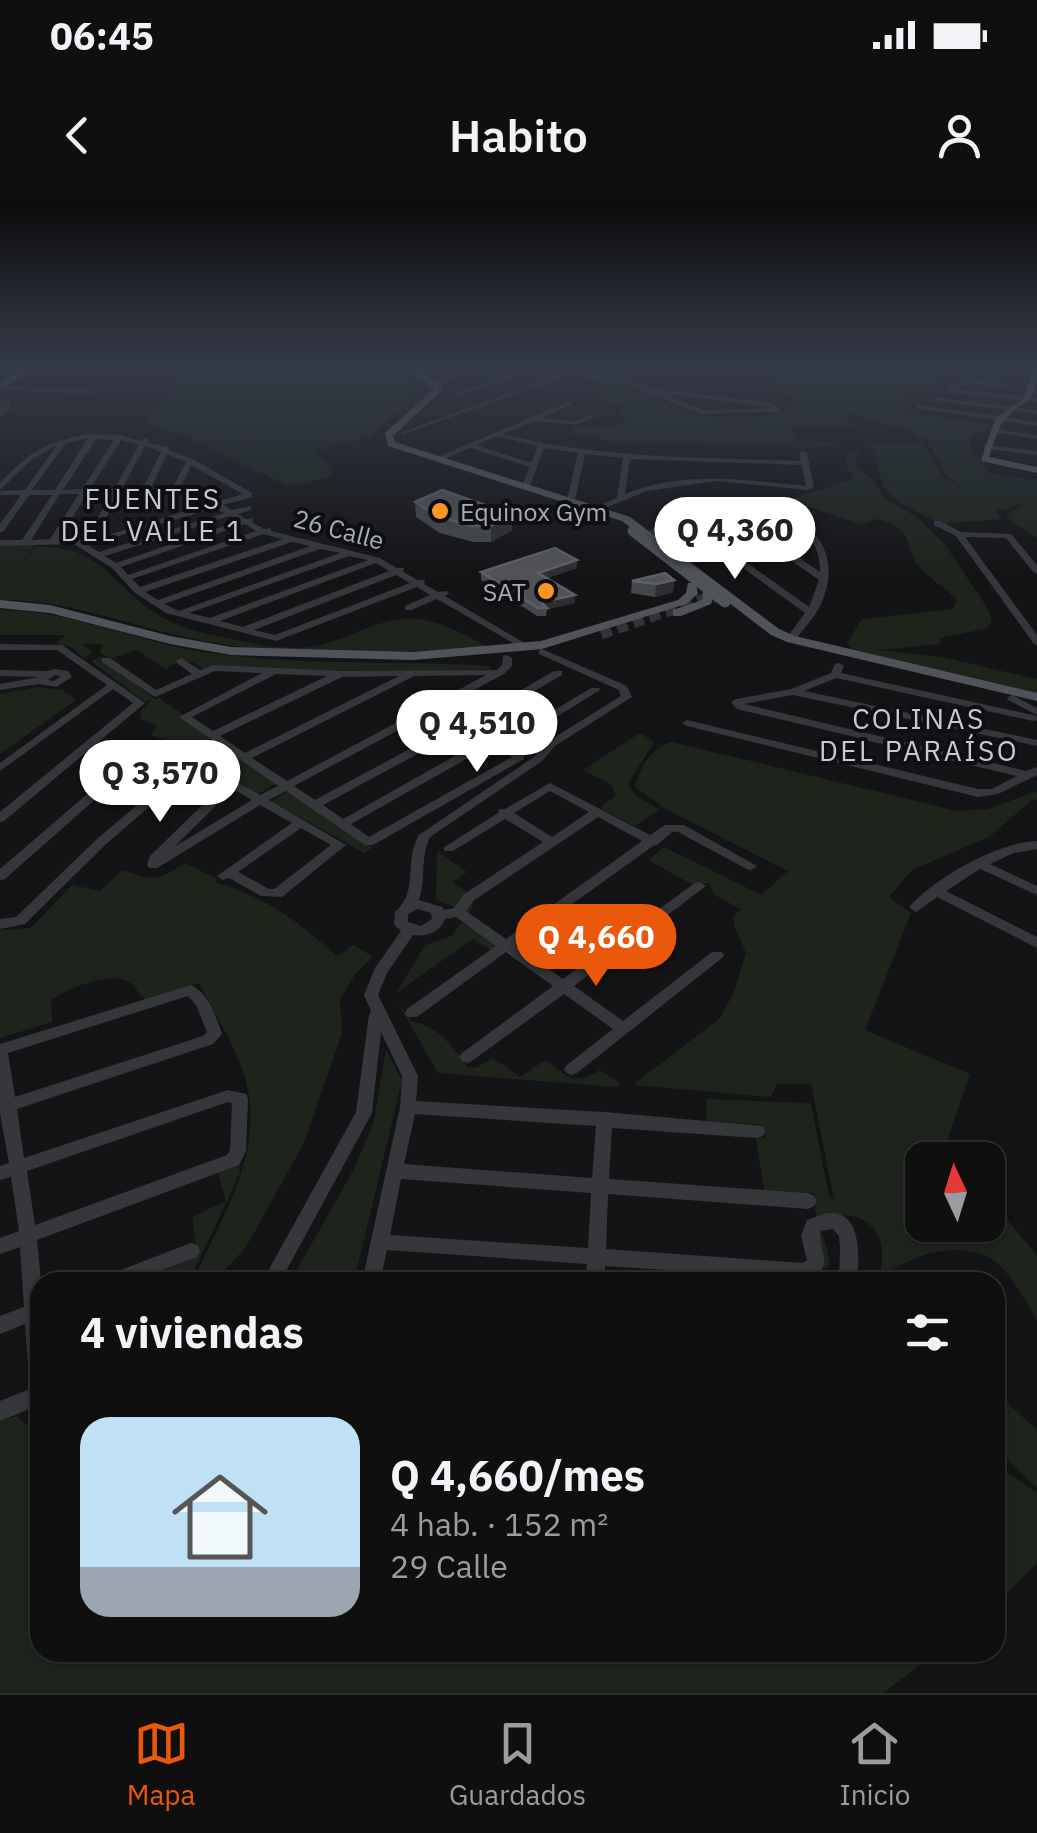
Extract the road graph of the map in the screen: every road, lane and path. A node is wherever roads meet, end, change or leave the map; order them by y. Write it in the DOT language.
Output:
graph roads {
  1 [pos="388,434"];
  2 [pos="389,434"];
  3 [pos="497,434"];
  4 [pos="993,434"];
  5 [pos="549,435"];
  6 [pos="120,437"];
  7 [pos="94,438"];
  8 [pos="145,440"];
  9 [pos="64,442"];
  10 [pos="528,444"];
  11 [pos="470,446"];
  12 [pos="987,447"];
  13 [pos="540,448"];
  14 [pos="166,449"];
  15 [pos="582,453"];
  16 [pos="1037,453"];
  17 [pos="626,455"];
  18 [pos="670,457"];
  19 [pos="439,458"];
  20 [pos="715,459"];
  21 [pos="190,461"];
  22 [pos="758,461"];
  23 [pos="534,466"];
  24 [pos="1037,470"];
  25 [pos="716,478"];
  26 [pos="761,481"];
  27 [pos="669,483"];
  28 [pos="183,487"];
  29 [pos="522,488"];
  30 [pos="146,489"];
  31 [pos="87,490"];
  32 [pos="118,490"];
  33 [pos="0,491"];
  34 [pos="29,491"];
  35 [pos="58,491"];
  36 [pos="620,498"];
  37 [pos="571,500"];
  38 [pos="220,504"];
  39 [pos="598,509"];
  40 [pos="723,509"];
  41 [pos="239,511"];
  42 [pos="169,518"];
  43 [pos="681,519"];
  44 [pos="248,521"];
  45 [pos="937,523"];
  46 [pos="616,524"];
  47 [pos="997,526"];
  48 [pos="0,530"];
  49 [pos="266,531"];
  50 [pos="648,534"];
  51 [pos="959,534"];
  52 [pos="1007,536"];
  53 [pos="292,538"];
  54 [pos="25,542"];
  55 [pos="54,542"];
  56 [pos="0,543"];
  57 [pos="83,543"];
  58 [pos="322,545"];
  59 [pos="352,552"];
  60 [pos="98,555"];
  61 [pos="378,559"];
  62 [pos="114,566"];
  63 [pos="398,571"];
  64 [pos="1037,571"];
  65 [pos="127,578"];
  66 [pos="826,580"];
  67 [pos="420,583"];
  68 [pos="138,591"];
  69 [pos="699,592"];
  70 [pos="441,595"];
  71 [pos="0,604"];
  72 [pos="155,604"];
  73 [pos="408,608"];
  74 [pos="812,613"];
  75 [pos="178,614"];
  76 [pos="748,616"];
  77 [pos="209,623"];
  78 [pos="243,630"];
  79 [pos="601,634"];
  80 [pos="569,639"];
  81 [pos="1036,639"];
  82 [pos="795,641"];
  83 [pos="0,647"];
  84 [pos="413,656"];
  85 [pos="514,657"];
  86 [pos="106,660"];
  87 [pos="181,662"];
  88 [pos="842,666"];
  89 [pos="87,668"];
  90 [pos="272,672"];
  91 [pos="0,673"];
  92 [pos="412,673"];
  93 [pos="558,673"];
  94 [pos="66,674"];
  95 [pos="199,674"];
  96 [pos="341,674"];
  97 [pos="44,677"];
  98 [pos="114,684"];
  99 [pos="0,688"];
  100 [pos="595,690"];
  101 [pos="794,692"];
  102 [pos="936,696"];
  103 [pos="432,706"];
  104 [pos="741,707"];
  105 [pos="1036,707"];
  106 [pos="908,716"];
  107 [pos="930,721"];
  108 [pos="687,723"];
  109 [pos="466,724"];
  110 [pos="862,734"];
  111 [pos="212,736"];
  112 [pos="498,742"];
  113 [pos="900,744"];
  114 [pos="1037,744"];
  115 [pos="245,758"];
  116 [pos="1037,759"];
  117 [pos="195,762"];
  118 [pos="850,763"];
  119 [pos="0,768"];
  120 [pos="1031,772"];
  121 [pos="232,782"];
  122 [pos="284,784"];
  123 [pos="256,798"];
  124 [pos="314,806"];
  125 [pos="502,812"];
  126 [pos="598,812"];
  127 [pos="0,818"];
  128 [pos="301,822"];
  129 [pos="344,824"];
  130 [pos="653,842"];
  131 [pos="553,843"];
  132 [pos="1034,845"];
  133 [pos="449,848"];
  134 [pos="982,864"];
  135 [pos="752,866"];
  136 [pos="0,876"];
  137 [pos="700,886"];
  138 [pos="934,890"];
  139 [pos="1037,891"];
  140 [pos="418,902"];
  141 [pos="916,907"];
  142 [pos="458,912"];
  143 [pos="440,915"];
  144 [pos="0,924"];
  145 [pos="409,930"];
  146 [pos="1037,943"];
  147 [pos="506,946"];
  148 [pos="717,954"];
  149 [pos="563,986"];
  150 [pos="372,1000"];
  151 [pos="412,1013"];
  152 [pos="624,1028"];
  153 [pos="0,1050"];
  154 [pos="467,1057"];
  155 [pos="572,1070"];
  156 [pos="4,1107"];
  157 [pos="408,1107"];
  158 [pos="604,1119"];
  159 [pos="757,1131"];
  160 [pos="20,1167"];
  161 [pos="395,1171"];
  162 [pos="0,1173"];
  163 [pos="599,1185"];
  164 [pos="808,1201"];
  165 [pos="28,1236"];
  166 [pos="380,1242"];
  167 [pos="0,1246"];
  168 [pos="191,1251"];
  169 [pos="598,1256"];
  170 [pos="33,1272"];
  171 [pos="137,1272"];
  172 [pos="277,1272"];
  173 [pos="373,1272"];
  174 [pos="597,1272"];
  175 [pos="848,1272"];
  176 [pos="30,1314"];
  177 [pos="0,1326"];
  178 [pos="30,1399"];
  179 [pos="0,1411"];
  1 -- 29 [label="main road"];
  2 -- 19 [label="main road"];
  3 -- 10 [label="street"];
  3 -- 11 [label="street"];
  4 -- 12 [label="main road"];
  5 -- 10 [label="street"];
  6 -- 7 [label="street"];
  6 -- 8 [label="street"];
  6 -- 31 [label="street"];
  7 -- 9 [label="street"];
  7 -- 35 [label="street"];
  8 -- 14 [label="street"];
  8 -- 32 [label="street"];
  9 -- 33 [label="street"];
  9 -- 34 [label="street"];
  10 -- 13 [label="street"];
  11 -- 19 [label="street"];
  11 -- 23 [label="street"];
  12 -- 16 [label="street"];
  12 -- 24 [label="main road"];
  13 -- 15 [label="street"];
  13 -- 23 [label="street"];
  14 -- 21 [label="street"];
  14 -- 30 [label="street"];
  15 -- 17 [label="street"];
  15 -- 37 [label="street"];
  17 -- 18 [label="street"];
  17 -- 36 [label="street"];
  18 -- 20 [label="street"];
  18 -- 27 [label="street"];
  19 -- 29 [label="main road"];
  20 -- 22 [label="street"];
  20 -- 25 [label="street"];
  21 -- 28 [label="street"];
  21 -- 38 [label="street"];
  22 -- 26 [label="street"];
  22 -- 26 [label="street"];
  23 -- 29 [label="street"];
  25 -- 26 [label="street"];
  25 -- 27 [label="street"];
  27 -- 36 [label="street"];
  28 -- 30 [label="street"];
  28 -- 38 [label="street, 26 Calle"];
  28 -- 42 [label="street"];
  29 -- 37 [label="main road"];
  29 -- 46 [label="main road"];
  30 -- 32 [label="street"];
  31 -- 32 [label="street"];
  31 -- 35 [label="street"];
  31 -- 55 [label="street"];
  32 -- 57 [label="street"];
  33 -- 34 [label="street"];
  34 -- 35 [label="street"];
  34 -- 48 [label="street"];
  35 -- 54 [label="street"];
  36 -- 39 [label="street"];
  37 -- 39 [label="main road"];
  38 -- 41 [label="street, 26 Calle"];
  38 -- 42 [label="street"];
  39 -- 50 [label="main road"];
  40 -- 43 [label="street"];
  40 -- 66 [label="street"];
  40 -- 66 [label="street"];
  41 -- 44 [label="street, 26 Calle"];
  41 -- 60 [label="street"];
  42 -- 57 [label="street"];
  43 -- 50 [label="street"];
  43 -- 74 [label="street"];
  44 -- 49 [label="street, 26 Calle"];
  44 -- 62 [label="street"];
  45 -- 51 [label="street"];
  46 -- 69 [label="main road"];
  46 -- 88 [label="main road, bridge"];
  47 -- 52 [label="street"];
  49 -- 53 [label="street, 26 Calle"];
  49 -- 65 [label="street"];
  50 -- 69 [label="main road"];
  51 -- 52 [label="street"];
  51 -- 81 [label="street"];
  52 -- 64 [label="street"];
  53 -- 58 [label="street, 26 Calle"];
  53 -- 68 [label="street"];
  54 -- 55 [label="street"];
  54 -- 56 [label="street"];
  55 -- 57 [label="street"];
  57 -- 60 [label="street"];
  58 -- 59 [label="street, 26 Calle"];
  58 -- 72 [label="street"];
  59 -- 61 [label="street, 26 Calle"];
  59 -- 75 [label="street"];
  60 -- 62 [label="street"];
  61 -- 63 [label="street, 26 Calle"];
  61 -- 77 [label="street"];
  62 -- 65 [label="street"];
  63 -- 67 [label="street, 26 Calle"];
  63 -- 78 [label="street"];
  65 -- 68 [label="street"];
  66 -- 74 [label="street"];
  67 -- 70 [label="street, 26 Calle"];
  67 -- 78 [label="street"];
  68 -- 72 [label="street"];
  69 -- 80 [label="main road"];
  69 -- 82 [label="main road"];
  69 -- 85 [label="main road"];
  69 -- 88 [label="main road"];
  70 -- 73 [label="street"];
  70 -- 85 [label="street, 26 Calle"];
  71 -- 84 [label="main road"];
  72 -- 75 [label="street"];
  74 -- 82 [label="street"];
  75 -- 77 [label="street"];
  76 -- 82 [label="main road"];
  77 -- 78 [label="street"];
  79 -- 80 [label="main road"];
  80 -- 85 [label="main road"];
  82 -- 105 [label="main road"];
  83 -- 89 [label="street"];
  84 -- 85 [label="main road"];
  84 -- 85 [label="main road"];
  85 -- 92 [label="street"];
  85 -- 103 [label="street"];
  85 -- 140 [label="street, 26 Calle"];
  86 -- 95 [label="street"];
  87 -- 95 [label="street"];
  88 -- 101 [label="street"];
  88 -- 102 [label="street"];
  88 -- 105 [label="main road"];
  89 -- 94 [label="street"];
  89 -- 98 [label="street"];
  90 -- 95 [label="street"];
  90 -- 96 [label="street"];
  90 -- 111 [label="street"];
  91 -- 97 [label="street"];
  92 -- 96 [label="street"];
  92 -- 115 [label="street"];
  93 -- 109 [label="street"];
  94 -- 97 [label="street"];
  96 -- 111 [label="street"];
  97 -- 99 [label="street"];
  98 -- 119 [label="street"];
  98 -- 127 [label="street"];
  100 -- 112 [label="street"];
  101 -- 104 [label="street"];
  101 -- 106 [label="street"];
  102 -- 105 [label="street"];
  102 -- 107 [label="street"];
  103 -- 109 [label="street"];
  103 -- 122 [label="street"];
  104 -- 110 [label="street"];
  106 -- 107 [label="street"];
  106 -- 113 [label="street"];
  107 -- 114 [label="street"];
  108 -- 118 [label="street"];
  109 -- 112 [label="street"];
  109 -- 124 [label="street"];
  110 -- 113 [label="street"];
  110 -- 118 [label="street"];
  111 -- 115 [label="street"];
  112 -- 129 [label="street"];
  112 -- 129 [label="street"];
  113 -- 120 [label="street"];
  115 -- 122 [label="street"];
  116 -- 120 [label="street"];
  117 -- 121 [label="street"];
  117 -- 136 [label="street"];
  117 -- 144 [label="street"];
  118 -- 120 [label="street"];
  121 -- 123 [label="street"];
  121 -- 123 [label="street"];
  122 -- 123 [label="street"];
  122 -- 124 [label="street"];
  123 -- 128 [label="street"];
  124 -- 129 [label="street"];
  125 -- 126 [label="street"];
  125 -- 131 [label="street"];
  125 -- 133 [label="street"];
  126 -- 130 [label="street"];
  126 -- 131 [label="street"];
  128 -- 128 [label="street"];
  130 -- 135 [label="street"];
  130 -- 147 [label="street"];
  131 -- 142 [label="street"];
  132 -- 134 [label="street"];
  134 -- 138 [label="street"];
  134 -- 139 [label="street"];
  137 -- 149 [label="street"];
  138 -- 141 [label="street"];
  138 -- 146 [label="street"];
  140 -- 143 [label="street"];
  140 -- 145 [label="street"];
  142 -- 143 [label="street"];
  142 -- 147 [label="street"];
  143 -- 145 [label="street"];
  145 -- 150 [label="street"];
  147 -- 149 [label="street"];
  147 -- 151 [label="street"];
  148 -- 152 [label="street"];
  149 -- 152 [label="street"];
  149 -- 154 [label="street"];
  150 -- 157 [label="street"];
  150 -- 172 [label="street"];
  152 -- 155 [label="street"];
  153 -- 156 [label="street"];
  153 -- 156 [label="street"];
  156 -- 160 [label="street"];
  157 -- 158 [label="street"];
  157 -- 161 [label="street"];
  158 -- 159 [label="street"];
  158 -- 163 [label="street"];
  160 -- 162 [label="street"];
  160 -- 165 [label="street"];
  160 -- 165 [label="street"];
  161 -- 163 [label="street"];
  161 -- 166 [label="street"];
  163 -- 164 [label="street"];
  163 -- 169 [label="street"];
  165 -- 167 [label="street"];
  165 -- 170 [label="street"];
  166 -- 169 [label="street"];
  166 -- 173 [label="street"];
  168 -- 171 [label="street"];
  169 -- 174 [label="street"];
  169 -- 175 [label="street"];
  176 -- 177 [label="street"];
  178 -- 179 [label="street"];
}
